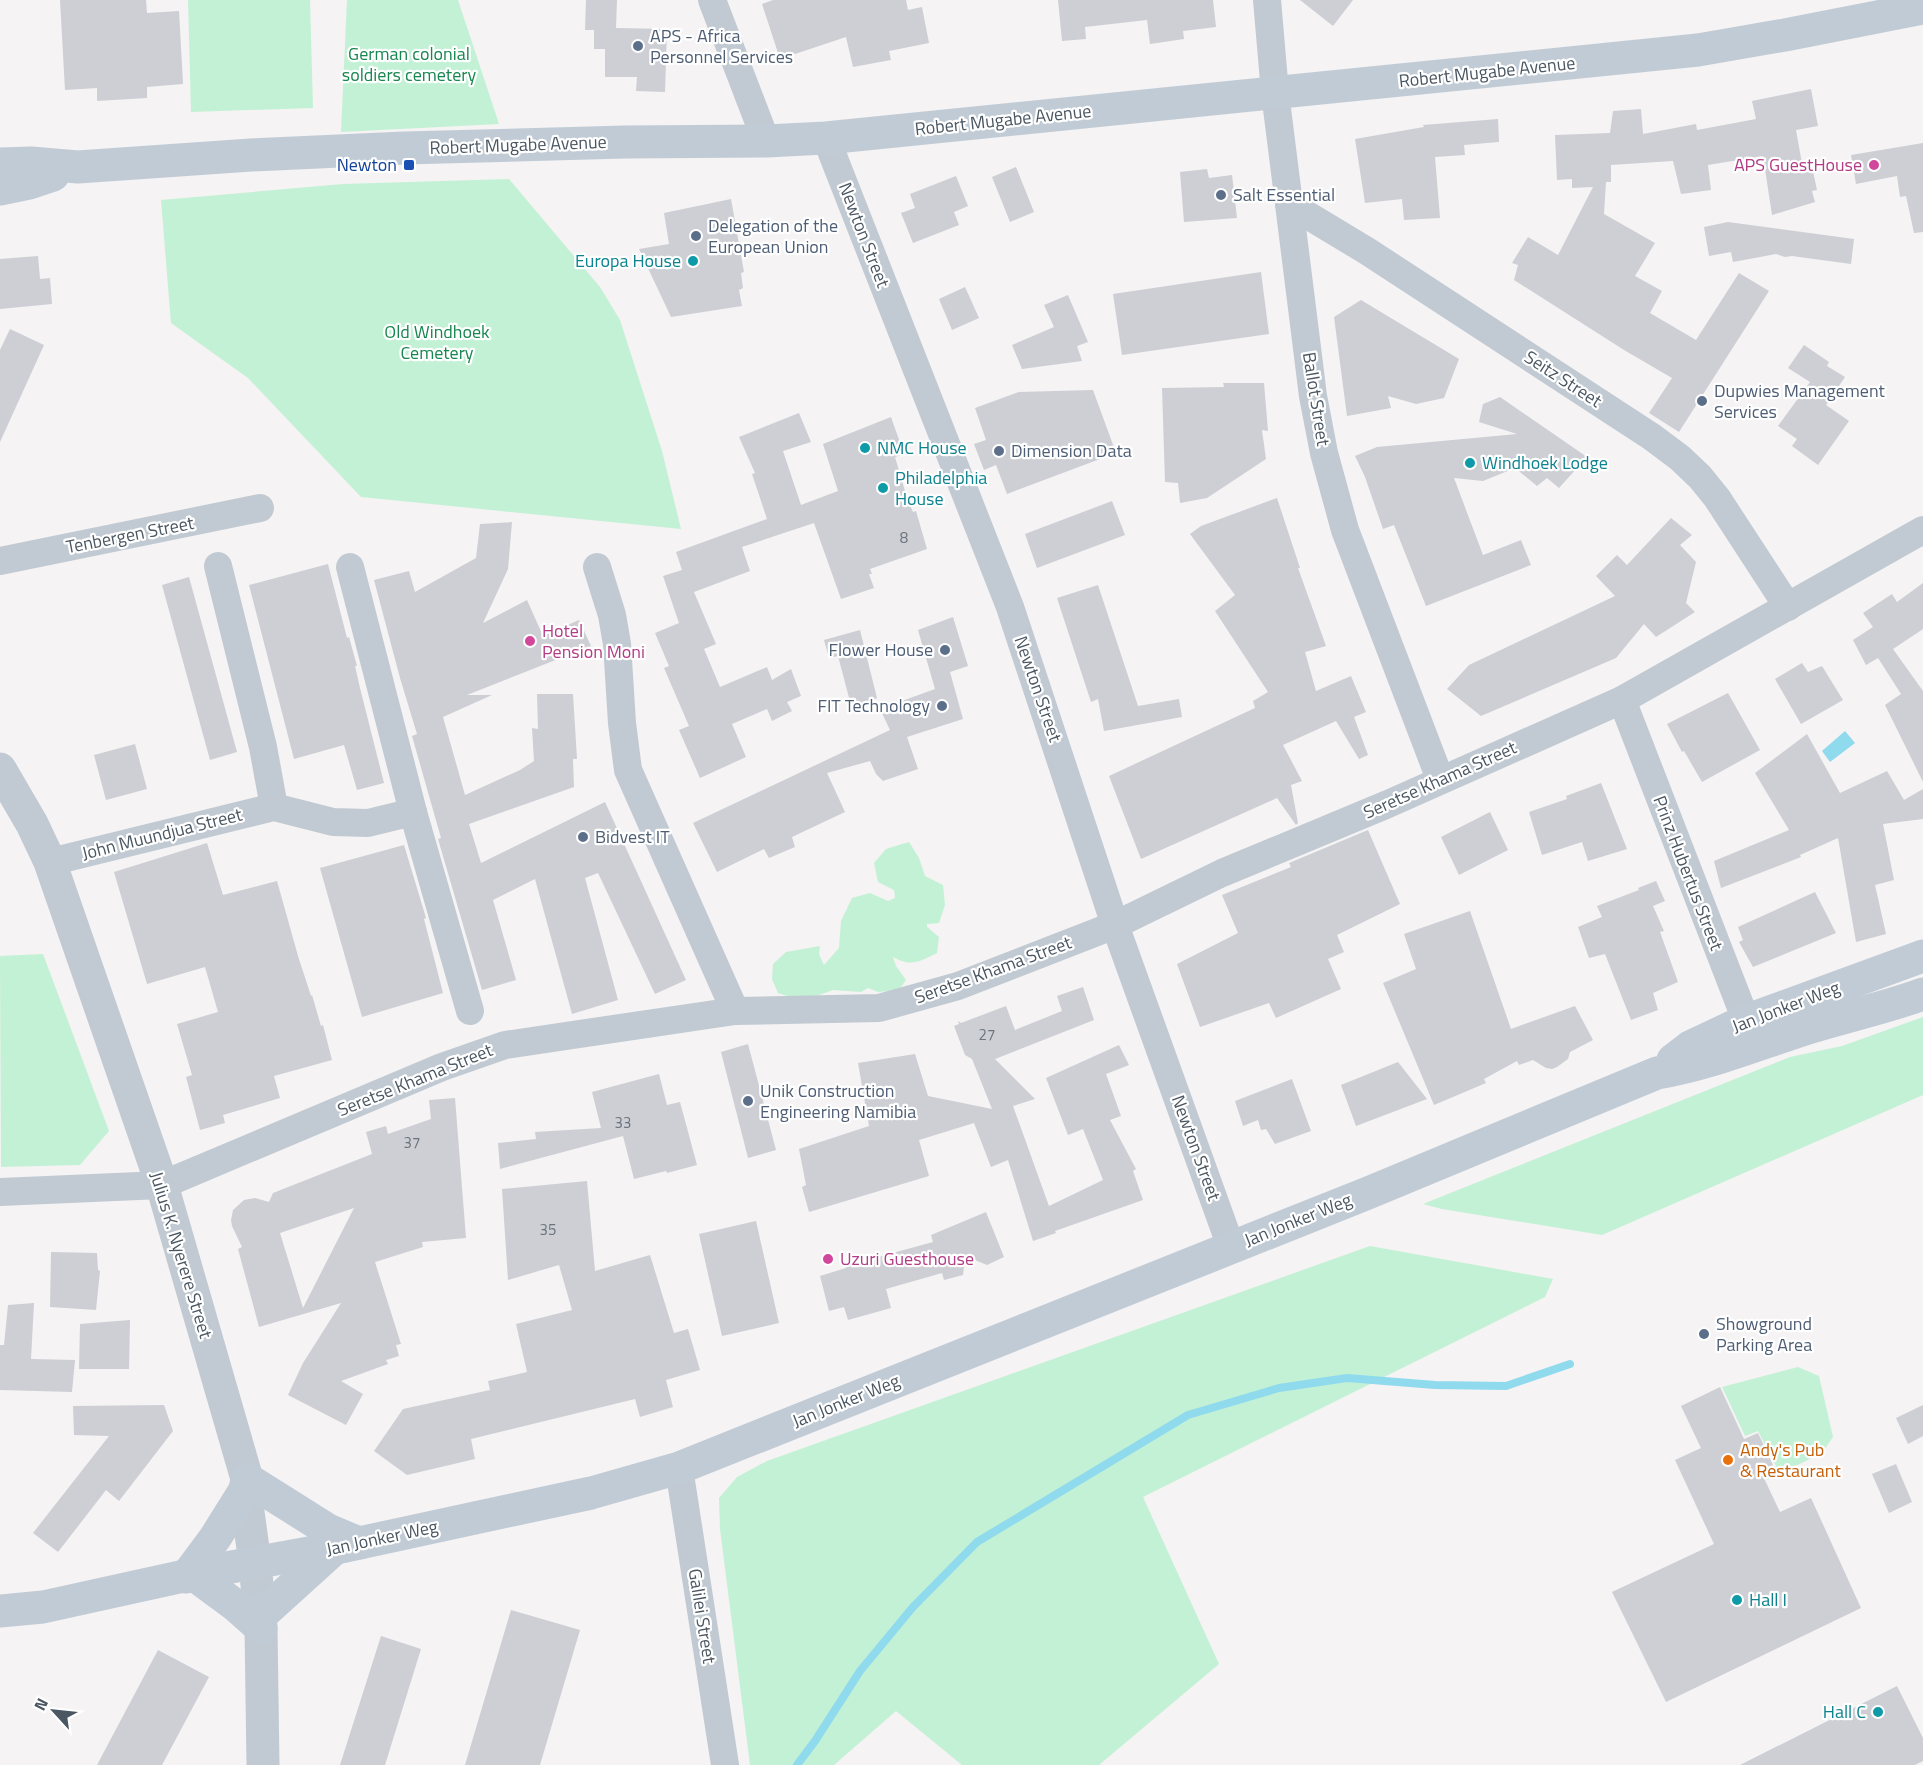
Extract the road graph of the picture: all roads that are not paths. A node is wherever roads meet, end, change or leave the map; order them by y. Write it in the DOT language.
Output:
graph roads {
  1 [pos="712,0"];
  2 [pos="1268,0"];
  3 [pos="1923,8"];
  4 [pos="1275,93"];
  5 [pos="826,138"];
  6 [pos="766,141"];
  7 [pos="0,164"];
  8 [pos="78,167"];
  9 [pos="0,189"];
  10 [pos="1289,204"];
  11 [pos="260,508"];
  12 [pos="1923,530"];
  13 [pos="0,561"];
  14 [pos="218,566"];
  15 [pos="350,567"];
  16 [pos="597,567"];
  17 [pos="1788,607"];
  18 [pos="1622,700"];
  19 [pos="0,769"];
  20 [pos="1440,779"];
  21 [pos="274,807"];
  22 [pos="413,812"];
  23 [pos="50,861"];
  24 [pos="1114,924"];
  25 [pos="1923,956"];
  26 [pos="1923,994"];
  27 [pos="470,1011"];
  28 [pos="735,1011"];
  29 [pos="1751,1033"];
  30 [pos="162,1185"];
  31 [pos="0,1192"];
  32 [pos="1231,1247"];
  33 [pos="679,1468"];
  34 [pos="246,1484"];
  35 [pos="348,1545"];
  36 [pos="255,1563"];
  37 [pos="190,1575"];
  38 [pos="0,1611"];
  39 [pos="261,1622"];
  40 [pos="263,1765"];
  41 [pos="725,1765"];
  1 -- 6 [label="street"];
  2 -- 4 [label="street, Ballot Street"];
  3 -- 4 [label="main road, Robert Mugabe Avenue"];
  4 -- 5 [label="main road, Robert Mugabe Avenue"];
  4 -- 10 [label="street, Ballot Street"];
  5 -- 6 [label="main road, Robert Mugabe Avenue"];
  5 -- 24 [label="street, Newton Street"];
  6 -- 8 [label="main road, Robert Mugabe Avenue"];
  7 -- 8 [label="main road, Robert Mugabe Avenue"];
  8 -- 9 [label="main road, Robert Mugabe Avenue"];
  10 -- 17 [label="street, Seitz Street"];
  10 -- 20 [label="street, Ballot Street"];
  11 -- 13 [label="street, Tenbergen Street"];
  12 -- 17 [label="street, Seretse Khama Street"];
  14 -- 21 [label="street"];
  15 -- 22 [label="street"];
  16 -- 28 [label="street"];
  17 -- 18 [label="street, Seretse Khama Street"];
  18 -- 20 [label="street, Seretse Khama Street"];
  18 -- 29 [label="street, Prinz Hubertus Street"];
  19 -- 23 [label="street, Julius K. Nyerere Street"];
  20 -- 24 [label="street, Seretse Khama Street"];
  21 -- 22 [label="street"];
  21 -- 23 [label="street, John Muundjua Street"];
  22 -- 27 [label="street"];
  23 -- 30 [label="street, Julius K. Nyerere Street"];
  24 -- 28 [label="street, Seretse Khama Street"];
  24 -- 32 [label="street, Newton Street"];
  25 -- 29 [label="main road, Jan Jonker Weg"];
  26 -- 29 [label="main road, Jan Jonker Weg"];
  28 -- 30 [label="street, Seretse Khama Street"];
  29 -- 32 [label="main road, Jan Jonker Weg"];
  30 -- 31 [label="street, Seretse Khama Street"];
  30 -- 34 [label="street, Julius K. Nyerere Street"];
  32 -- 33 [label="main road, Jan Jonker Weg"];
  33 -- 35 [label="main road, Jan Jonker Weg"];
  33 -- 41 [label="street, Galilei Street"];
  34 -- 35 [label="main road"];
  34 -- 36 [label="street, Julius K. Nyerere Street"];
  34 -- 37 [label="main road"];
  35 -- 36 [label="main road, Jan Jonker Weg"];
  35 -- 39 [label="main road"];
  36 -- 37 [label="main road, Jan Jonker Weg"];
  36 -- 39 [label="street, Julius K. Nyerere Street"];
  37 -- 38 [label="main road, Jan Jonker Weg"];
  37 -- 39 [label="main road"];
  39 -- 40 [label="street, Julius K. Nyerere Street"];
}
